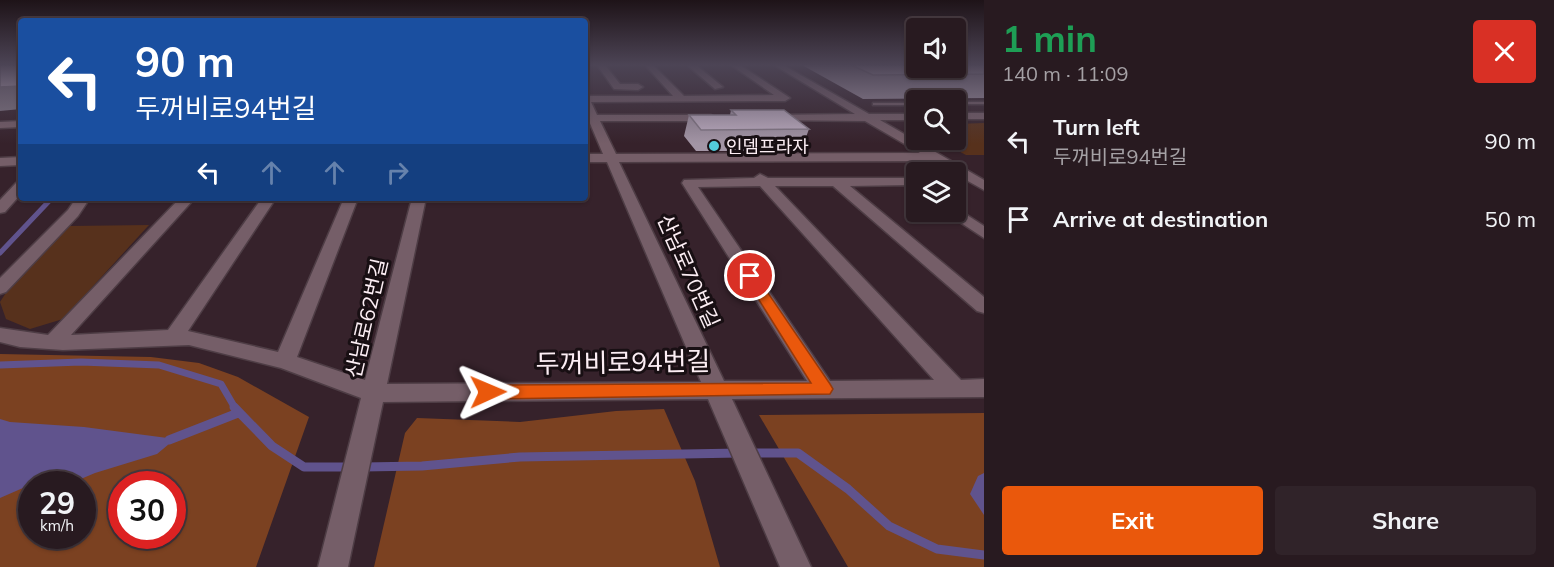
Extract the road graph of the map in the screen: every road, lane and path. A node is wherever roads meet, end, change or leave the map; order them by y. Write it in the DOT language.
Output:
graph roads {
  1 [pos="675,91"];
  2 [pos="774,91"];
  3 [pos="825,91"];
  4 [pos="682,99"];
  5 [pos="588,100"];
  6 [pos="966,103"];
  7 [pos="984,103"];
  8 [pos="875,104"];
  9 [pos="906,104"];
  10 [pos="966,116"];
  11 [pos="984,116"];
  12 [pos="870,117"];
  13 [pos="906,117"];
  14 [pos="590,118"];
  15 [pos="727,118"];
  16 [pos="762,118"];
  17 [pos="0,124"];
  18 [pos="18,124"];
  19 [pos="741,157"];
  20 [pos="935,157"];
  21 [pos="588,158"];
  22 [pos="613,158"];
  23 [pos="18,161"];
  24 [pos="0,162"];
  25 [pos="906,181"];
  26 [pos="764,182"];
  27 [pos="837,182"];
  28 [pos="984,186"];
  29 [pos="18,189"];
  30 [pos="81,201"];
  31 [pos="185,201"];
  32 [pos="267,201"];
  33 [pos="350,201"];
  34 [pos="418,201"];
  35 [pos="0,209"];
  36 [pos="966,220"];
  37 [pos="984,233"];
  38 [pos="0,288"];
  39 [pos="984,307"];
  40 [pos="0,335"];
  41 [pos="174,337"];
  42 [pos="54,341"];
  43 [pos="285,361"];
  44 [pos="955,388"];
  45 [pos="984,388"];
  46 [pos="824,389"];
  47 [pos="718,390"];
  48 [pos="373,393"];
  49 [pos="333,567"];
  50 [pos="796,567"];
  1 -- 4 [label="street"];
  2 -- 4 [label="street"];
  3 -- 12 [label="street"];
  4 -- 5 [label="street"];
  6 -- 7 [label="lane"];
  8 -- 9 [label="lane"];
  10 -- 11 [label="street"];
  12 -- 13 [label="street"];
  12 -- 16 [label="street"];
  12 -- 20 [label="street"];
  14 -- 15 [label="street"];
  14 -- 22 [label="street, 산남로70번길"];
  17 -- 18 [label="street"];
  19 -- 20 [label="street"];
  19 -- 22 [label="street"];
  19 -- 26 [label="street"];
  20 -- 28 [label="street"];
  21 -- 22 [label="street"];
  22 -- 47 [label="street, 산남로70번길"];
  23 -- 24 [label="street"];
  25 -- 27 [label="street"];
  26 -- 27 [label="street"];
  26 -- 44 [label="street"];
  26 -- 46 [label="street"];
  27 -- 39 [label="street"];
  29 -- 35 [label="street"];
  30 -- 38 [label="street"];
  31 -- 42 [label="street"];
  32 -- 41 [label="street"];
  33 -- 43 [label="street"];
  34 -- 48 [label="street, 산남로62번길"];
  36 -- 37 [label="street"];
  40 -- 42 [label="street, 두꺼비로94번길"];
  41 -- 42 [label="street, 두꺼비로94번길"];
  41 -- 43 [label="street, 두꺼비로94번길"];
  43 -- 48 [label="street, 두꺼비로94번길"];
  44 -- 45 [label="street, 두꺼비로94번길"];
  44 -- 46 [label="street, 두꺼비로94번길"];
  46 -- 47 [label="street, 두꺼비로94번길"];
  47 -- 48 [label="street, 두꺼비로94번길"];
  47 -- 50 [label="street, 산남로70번길"];
  48 -- 49 [label="street, 산남로62번길"];
}
